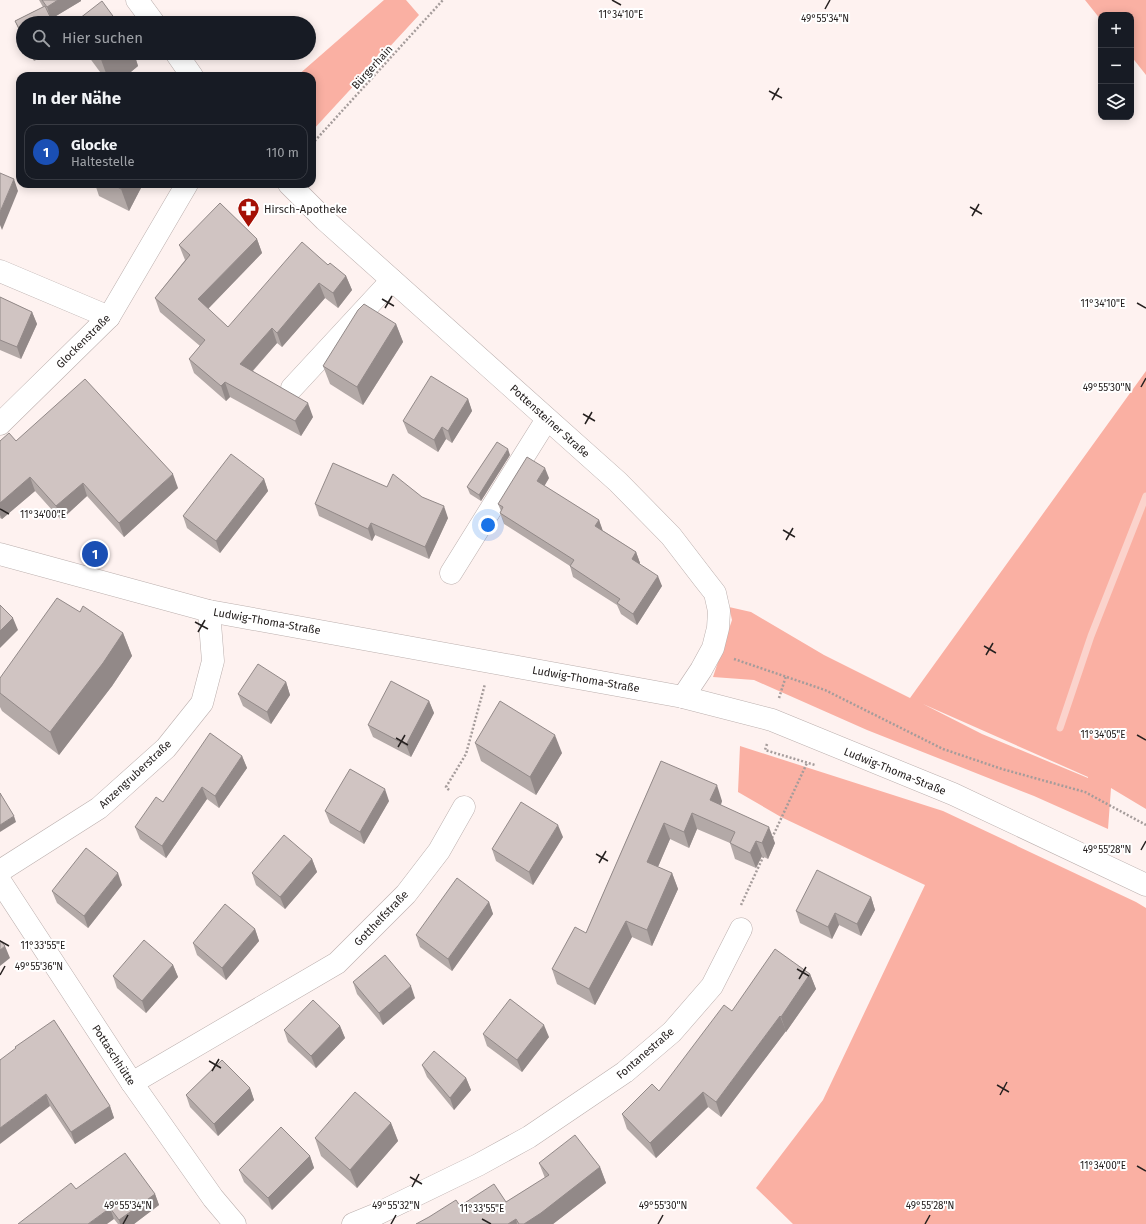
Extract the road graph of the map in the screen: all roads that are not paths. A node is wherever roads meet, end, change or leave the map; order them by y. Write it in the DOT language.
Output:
graph roads {
  1 [pos="137,0"];
  2 [pos="149,16"];
  3 [pos="181,60"];
  4 [pos="189,72"];
  5 [pos="185,188"];
  6 [pos="293,188"];
  7 [pos="0,271"];
  8 [pos="392,280"];
  9 [pos="109,316"];
  10 [pos="292,388"];
  11 [pos="547,419"];
  12 [pos="0,424"];
  13 [pos="0,554"];
  14 [pos="451,574"];
  15 [pos="209,611"];
  16 [pos="683,696"];
  17 [pos="464,807"];
  18 [pos="0,871"];
  19 [pos="0,881"];
  20 [pos="1146,885"];
  21 [pos="741,929"];
  22 [pos="132,1083"];
  23 [pos="235,1224"];
  24 [pos="353,1224"];
  1 -- 2 [label="street"];
  3 -- 4 [label="street"];
  5 -- 9 [label="street, Glockenstraße"];
  6 -- 8 [label="street, Pottensteiner Straße"];
  7 -- 9 [label="street"];
  8 -- 10 [label="street"];
  8 -- 11 [label="street, Pottensteiner Straße"];
  9 -- 12 [label="street, Glockenstraße"];
  11 -- 14 [label="street"];
  11 -- 16 [label="street, Pottensteiner Straße"];
  13 -- 15 [label="street, Ludwig-Thoma-Straße"];
  15 -- 16 [label="street, Ludwig-Thoma-Straße"];
  15 -- 18 [label="street, Anzengruberstraße"];
  16 -- 20 [label="street, Ludwig-Thoma-Straße"];
  17 -- 22 [label="street, Gotthelfstraße"];
  19 -- 22 [label="street, Pottaschhütte"];
  21 -- 24 [label="street, Fontanestraße"];
  22 -- 23 [label="street, Pottaschhütte"];
}
